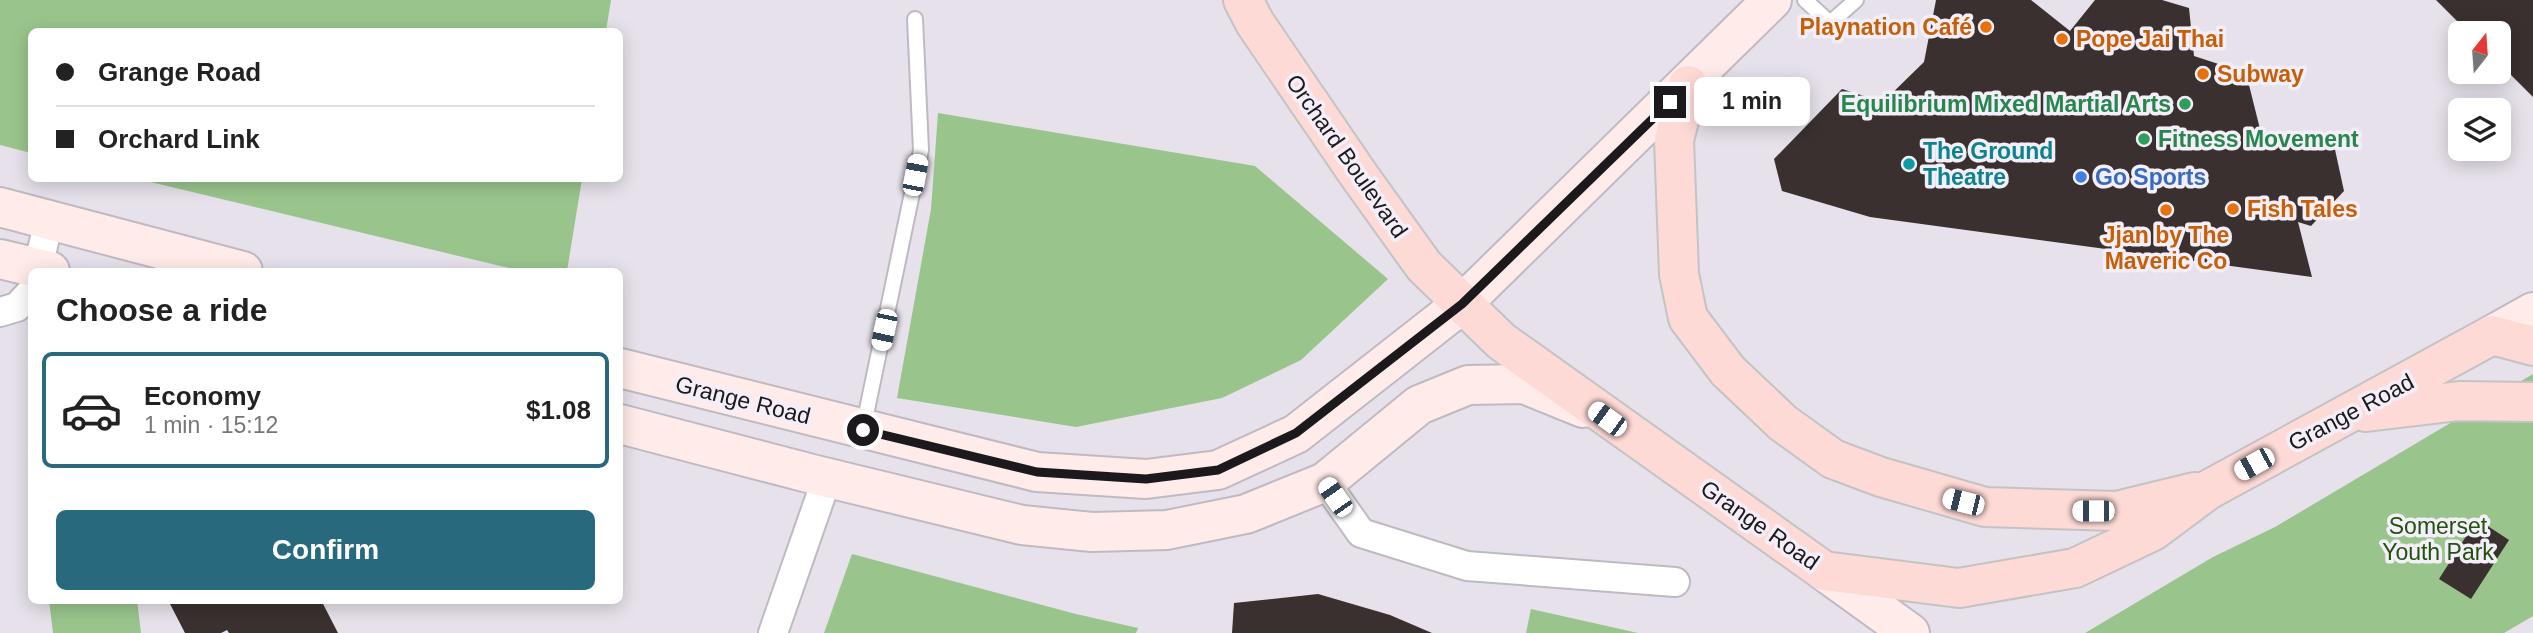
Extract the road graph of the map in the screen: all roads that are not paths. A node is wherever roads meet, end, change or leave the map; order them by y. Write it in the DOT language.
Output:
graph roads {
  1 [pos="1243,0"];
  2 [pos="1772,0"];
  3 [pos="1805,0"];
  4 [pos="1856,0"];
  5 [pos="915,19"];
  6 [pos="1688,85"];
  7 [pos="0,207"];
  8 [pos="50,221"];
  9 [pos="0,259"];
  10 [pos="40,268"];
  11 [pos="231,268"];
  12 [pos="28,270"];
  13 [pos="28,291"];
  14 [pos="1462,304"];
  15 [pos="0,312"];
  16 [pos="2533,312"];
  17 [pos="2493,335"];
  18 [pos="2533,346"];
  19 [pos="623,369"];
  20 [pos="2533,401"];
  21 [pos="2346,414"];
  22 [pos="1607,419"];
  23 [pos="623,425"];
  24 [pos="863,430"];
  25 [pos="827,478"];
  26 [pos="1325,482"];
  27 [pos="2208,489"];
  28 [pos="1824,571"];
  29 [pos="1675,582"];
  30 [pos="773,633"];
  31 [pos="1910,633"];
  1 -- 14 [label="main road, Orchard Boulevard"];
  2 -- 6 [label="main road"];
  3 -- 4 [label="lane"];
  5 -- 24 [label="lane"];
  6 -- 14 [label="main road"];
  6 -- 27 [label="main road"];
  7 -- 8 [label="main road"];
  8 -- 10 [label="street"];
  8 -- 11 [label="main road"];
  9 -- 12 [label="main road"];
  13 -- 15 [label="street"];
  14 -- 22 [label="main road, Grange Road"];
  14 -- 24 [label="main road, Grange Road"];
  16 -- 17 [label="main road, Grange Road"];
  17 -- 18 [label="main road"];
  17 -- 21 [label="main road, Grange Road"];
  19 -- 24 [label="main road, Grange Road"];
  20 -- 21 [label="main road"];
  21 -- 27 [label="main road, Grange Road"];
  22 -- 26 [label="main road, Grange Road"];
  22 -- 28 [label="main road, Grange Road"];
  23 -- 25 [label="main road, Grange Road"];
  25 -- 26 [label="main road, Grange Road"];
  25 -- 30 [label="street"];
  26 -- 29 [label="street"];
  27 -- 28 [label="main road, Grange Road"];
  28 -- 31 [label="main road"];
}
